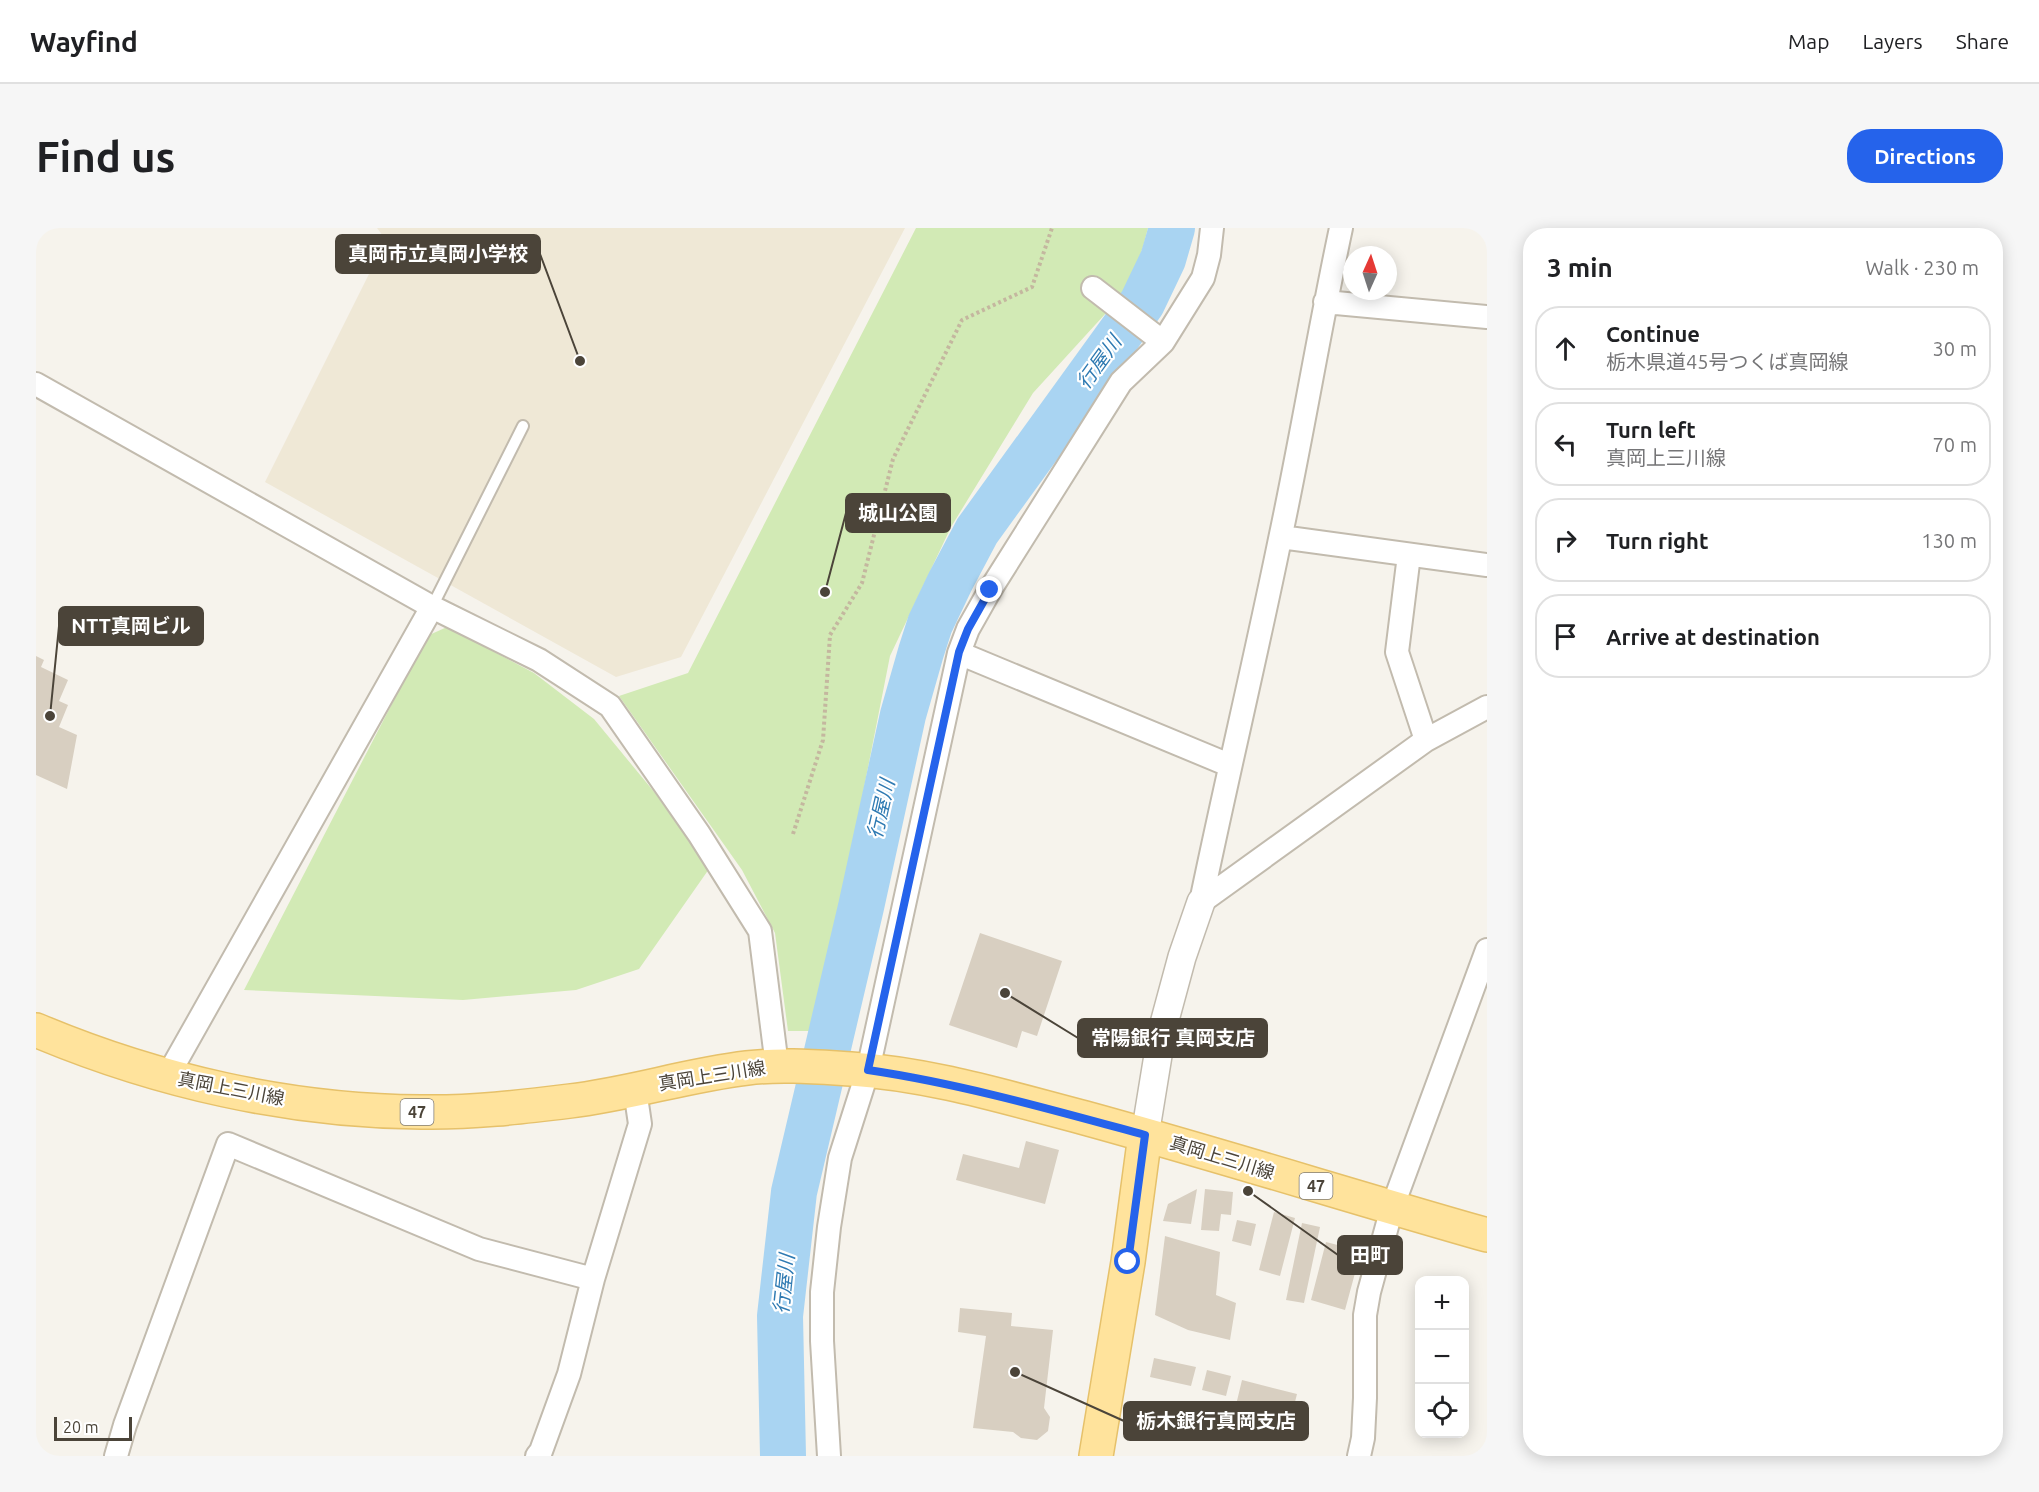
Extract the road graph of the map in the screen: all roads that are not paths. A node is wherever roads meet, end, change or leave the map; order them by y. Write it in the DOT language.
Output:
graph roads {
  1 [pos="1212,228"];
  2 [pos="1341,228"];
  3 [pos="1093,288"];
  4 [pos="1325,302"];
  5 [pos="1487,317"];
  6 [pos="1163,342"];
  7 [pos="37,388"];
  8 [pos="523,426"];
  9 [pos="1281,537"];
  10 [pos="1409,555"];
  11 [pos="1487,565"];
  12 [pos="432,607"];
  13 [pos="959,652"];
  14 [pos="1487,707"];
  15 [pos="1426,740"];
  16 [pos="1229,765"];
  17 [pos="1201,902"];
  18 [pos="1487,950"];
  19 [pos="36,1030"];
  20 [pos="791,1066"];
  21 [pos="859,1070"];
  22 [pos="167,1077"];
  23 [pos="635,1089"];
  24 [pos="1145,1135"];
  25 [pos="1392,1208"];
  26 [pos="1487,1236"];
  27 [pos="593,1279"];
  28 [pos="116,1456"];
  29 [pos="537,1456"];
  30 [pos="829,1456"];
  31 [pos="1096,1456"];
  32 [pos="1359,1456"];
  1 -- 6 [label="street"];
  2 -- 4 [label="street"];
  3 -- 6 [label="street"];
  4 -- 5 [label="street"];
  4 -- 9 [label="street"];
  6 -- 13 [label="street"];
  7 -- 12 [label="street"];
  8 -- 12 [label="lane"];
  9 -- 10 [label="street"];
  9 -- 16 [label="street"];
  10 -- 11 [label="street"];
  10 -- 15 [label="street"];
  12 -- 20 [label="street"];
  12 -- 22 [label="street"];
  13 -- 16 [label="street"];
  13 -- 21 [label="street"];
  14 -- 15 [label="street"];
  15 -- 17 [label="street"];
  16 -- 17 [label="street"];
  17 -- 24 [label="street"];
  18 -- 25 [label="street"];
  19 -- 22 [label="main road, 真岡上三川線 / 47"];
  20 -- 21 [label="main road, 真岡上三川線 / 47"];
  20 -- 23 [label="main road, 真岡上三川線 / 47"];
  21 -- 24 [label="main road, 真岡上三川線 / 47"];
  21 -- 30 [label="street"];
  22 -- 23 [label="main road, 真岡上三川線 / 47"];
  23 -- 27 [label="street"];
  24 -- 25 [label="main road, 真岡上三川線 / 47"];
  24 -- 31 [label="main road"];
  25 -- 26 [label="main road, 真岡上三川線 / 47"];
  25 -- 32 [label="street"];
  27 -- 28 [label="street"];
  27 -- 29 [label="street"];
}
